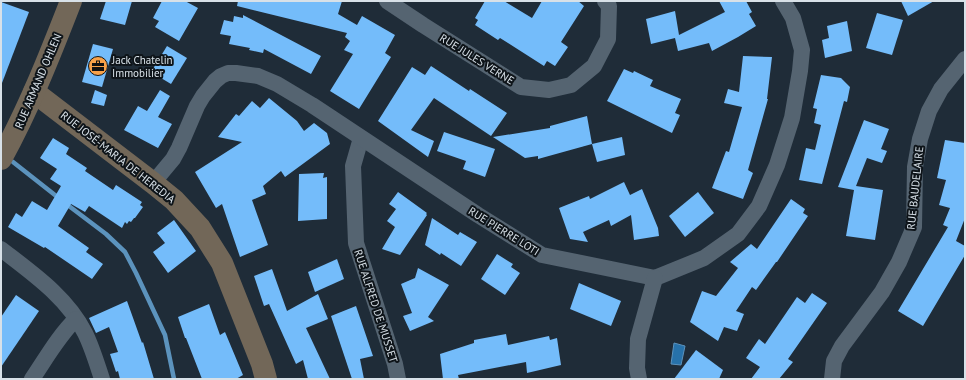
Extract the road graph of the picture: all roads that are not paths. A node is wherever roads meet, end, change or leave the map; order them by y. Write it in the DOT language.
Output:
graph roads {
  1 [pos="71,1"];
  2 [pos="387,1"];
  3 [pos="605,1"];
  4 [pos="783,1"];
  5 [pos="965,59"];
  6 [pos="34,92"];
  7 [pos="361,138"];
  8 [pos="1,159"];
  9 [pos="153,182"];
  10 [pos="1,249"];
  11 [pos="655,278"];
  12 [pos="76,319"];
  13 [pos="32,379"];
  14 [pos="102,379"];
  15 [pos="266,379"];
  16 [pos="398,379"];
  17 [pos="639,379"];
  18 [pos="832,379"];
  1 -- 6 [label="street, RUE ARMAND OHLEN"];
  2 -- 3 [label="street, RUE JULES VERNE"];
  4 -- 11 [label="street"];
  5 -- 18 [label="street, RUE BAUDELAIRE"];
  6 -- 8 [label="street, RUE ARMAND OHLEN"];
  6 -- 9 [label="street, RUE JOSÉ-MARIA DE HEREDIA"];
  7 -- 9 [label="street, RUE PIERRE LOTI"];
  7 -- 11 [label="street, RUE PIERRE LOTI"];
  7 -- 16 [label="street, RUE ALFRED DE MUSSET"];
  9 -- 15 [label="street, RUE JOSÉ-MARIA DE HEREDIA"];
  10 -- 12 [label="street"];
  11 -- 17 [label="street"];
  12 -- 13 [label="street"];
  12 -- 14 [label="street"];
}
